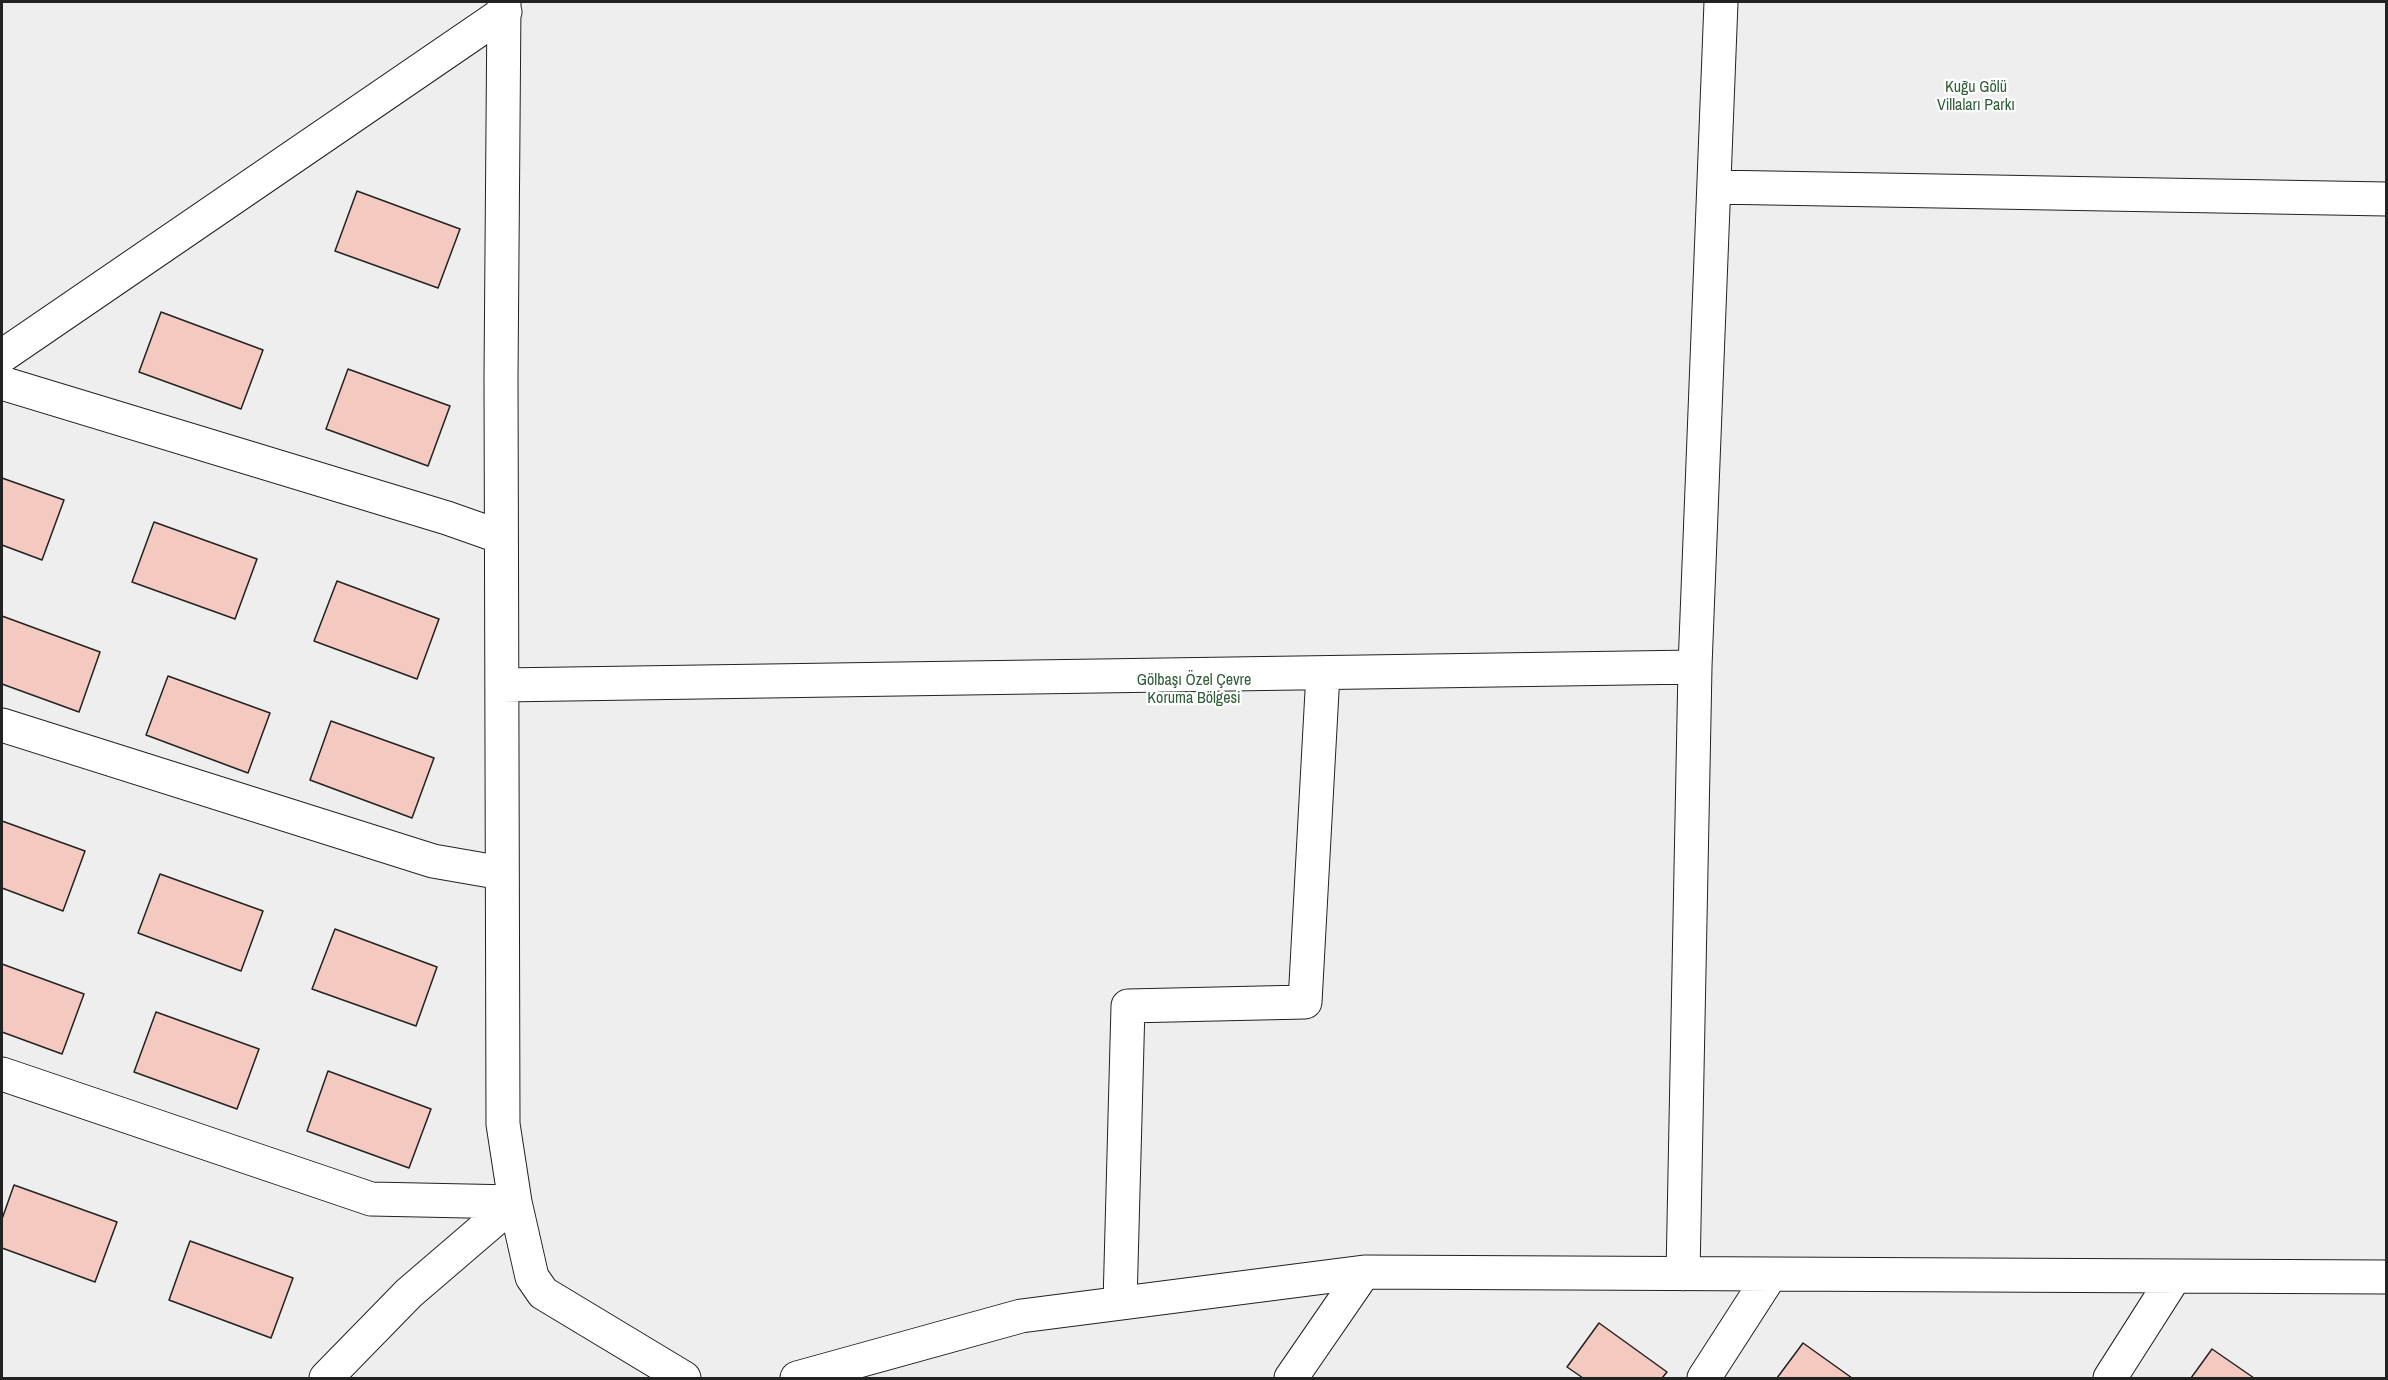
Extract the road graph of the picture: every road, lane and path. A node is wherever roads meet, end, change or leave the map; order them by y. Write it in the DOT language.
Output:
graph roads {
  1 [pos="1721,2"];
  2 [pos="504,7"];
  3 [pos="1714,187"];
  4 [pos="2386,199"];
  5 [pos="2,356"];
  6 [pos="2,383"];
  7 [pos="501,537"];
  8 [pos="1695,667"];
  9 [pos="1323,673"];
  10 [pos="502,685"];
  11 [pos="2,725"];
  12 [pos="502,873"];
  13 [pos="2,1074"];
  14 [pos="516,1202"];
  15 [pos="1364,1272"];
  16 [pos="1683,1274"];
  17 [pos="1771,1274"];
  18 [pos="2175,1276"];
  19 [pos="2386,1277"];
  20 [pos="1120,1303"];
  21 [pos="326,1378"];
  22 [pos="684,1378"];
  23 [pos="797,1378"];
  24 [pos="1291,1378"];
  25 [pos="1704,1378"];
  26 [pos="2110,1378"];
  1 -- 3 [label="street"];
  2 -- 5 [label="street"];
  2 -- 7 [label="street"];
  3 -- 4 [label="street"];
  3 -- 8 [label="street"];
  6 -- 7 [label="street"];
  7 -- 10 [label="street"];
  8 -- 9 [label="street"];
  8 -- 16 [label="street"];
  9 -- 10 [label="street"];
  9 -- 20 [label="street"];
  10 -- 12 [label="street"];
  11 -- 12 [label="street"];
  12 -- 14 [label="street"];
  13 -- 14 [label="street"];
  14 -- 21 [label="street"];
  14 -- 22 [label="street"];
  15 -- 16 [label="street"];
  15 -- 20 [label="street"];
  15 -- 24 [label="street"];
  16 -- 17 [label="street"];
  17 -- 18 [label="street"];
  17 -- 25 [label="street"];
  18 -- 19 [label="street"];
  18 -- 26 [label="street"];
  20 -- 23 [label="street"];
}
